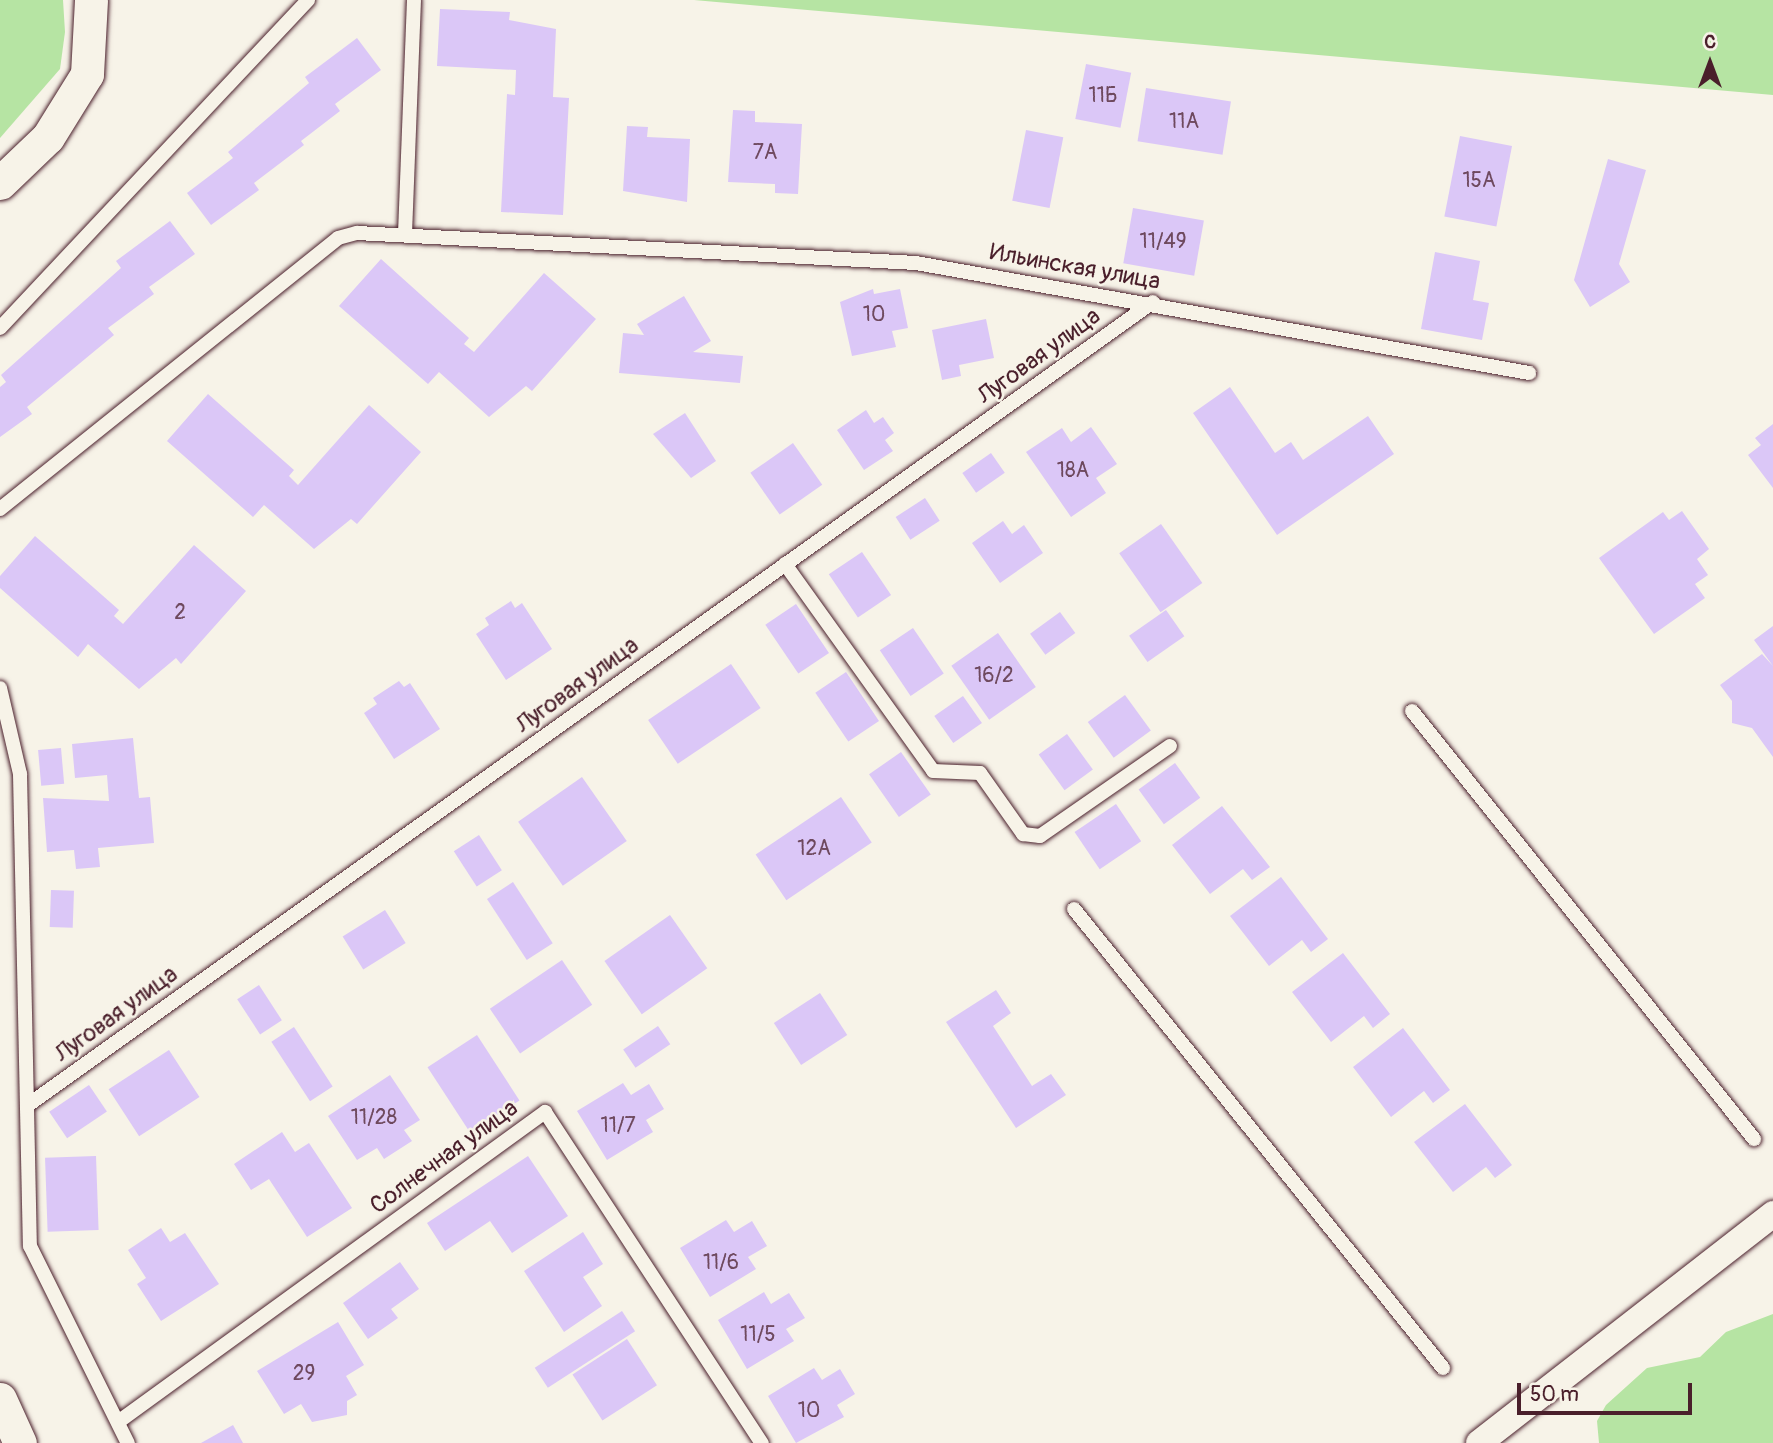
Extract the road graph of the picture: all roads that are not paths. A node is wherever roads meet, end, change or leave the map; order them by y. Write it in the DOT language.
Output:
graph roads {
  1 [pos="308,0"];
  2 [pos="414,0"];
  3 [pos="88,8"];
  4 [pos="0,183"];
  5 [pos="405,234"];
  6 [pos="1153,302"];
  7 [pos="0,328"];
  8 [pos="1529,373"];
  9 [pos="0,509"];
  10 [pos="785,564"];
  11 [pos="0,688"];
  12 [pos="1412,711"];
  13 [pos="1170,746"];
  14 [pos="1074,909"];
  15 [pos="28,1105"];
  16 [pos="1754,1139"];
  17 [pos="1773,1214"];
  18 [pos="1443,1368"];
  19 [pos="0,1399"];
  20 [pos="118,1422"];
  21 [pos="20,1443"];
  22 [pos="128,1443"];
  23 [pos="762,1443"];
  24 [pos="1479,1443"];
  1 -- 7 [label="lane"];
  2 -- 5 [label="lane"];
  3 -- 4 [label="street"];
  5 -- 6 [label="lane, Ильинская улица"];
  5 -- 9 [label="lane, Ильинская улица"];
  6 -- 8 [label="lane, Ильинская улица"];
  6 -- 10 [label="lane, Луговая улица"];
  10 -- 13 [label="lane"];
  10 -- 15 [label="lane, Луговая улица"];
  11 -- 15 [label="lane"];
  12 -- 16 [label="lane"];
  14 -- 18 [label="lane"];
  15 -- 20 [label="lane"];
  17 -- 24 [label="street"];
  19 -- 21 [label="street"];
  20 -- 22 [label="lane"];
  20 -- 23 [label="lane, Солнечная улица"];
}
